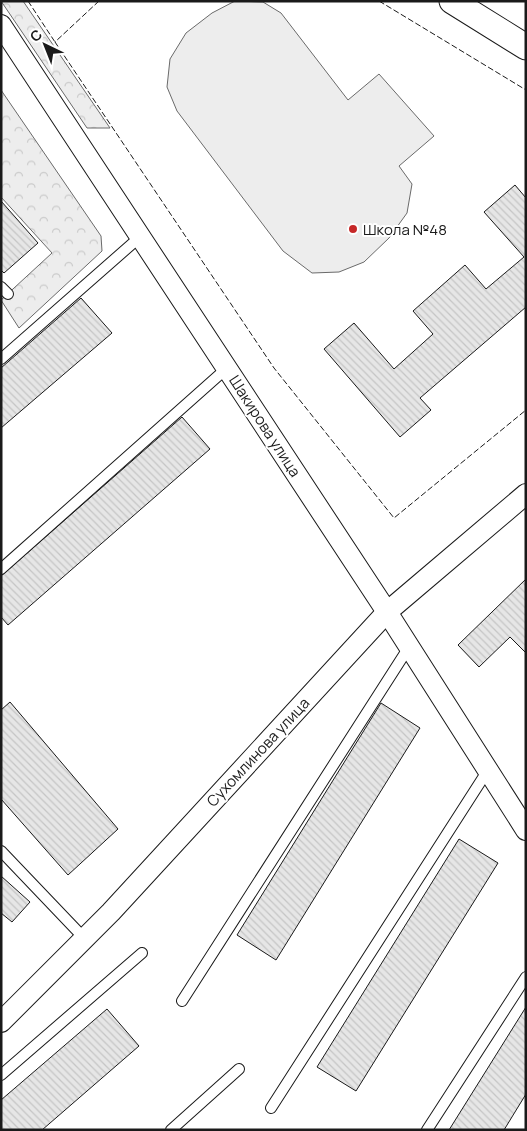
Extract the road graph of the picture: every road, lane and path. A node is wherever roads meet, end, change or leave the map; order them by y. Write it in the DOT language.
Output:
graph roads {
  1 [pos="452,1"];
  2 [pos="1,24"];
  3 [pos="526,46"];
  4 [pos="140,236"];
  5 [pos="1,359"];
  6 [pos="227,368"];
  7 [pos="526,494"];
  8 [pos="1,569"];
  9 [pos="387,612"];
  10 [pos="410,647"];
  11 [pos="488,770"];
  12 [pos="526,830"];
  13 [pos="1,850"];
  14 [pos="84,938"];
  15 [pos="142,953"];
  16 [pos="526,977"];
  17 [pos="182,1001"];
  18 [pos="1,1022"];
  19 [pos="239,1069"];
  20 [pos="1,1075"];
  21 [pos="271,1108"];
  22 [pos="171,1130"];
  23 [pos="427,1130"];
  1 -- 3 [label="street"];
  2 -- 4 [label="street, Шакирова улица"];
  4 -- 5 [label="lane"];
  4 -- 6 [label="street, Шакирова улица"];
  6 -- 8 [label="lane"];
  6 -- 9 [label="street, Шакирова улица"];
  7 -- 9 [label="street, Сухомлинова улица"];
  9 -- 10 [label="street, Шакирова улица"];
  9 -- 14 [label="street, Сухомлинова улица"];
  10 -- 11 [label="street, Шакирова улица"];
  10 -- 17 [label="lane"];
  11 -- 12 [label="street, Шакирова улица"];
  11 -- 21 [label="lane"];
  13 -- 14 [label="lane"];
  14 -- 18 [label="street, Сухомлинова улица"];
  15 -- 20 [label="lane"];
  16 -- 23 [label="lane"];
  19 -- 22 [label="lane"];
}
